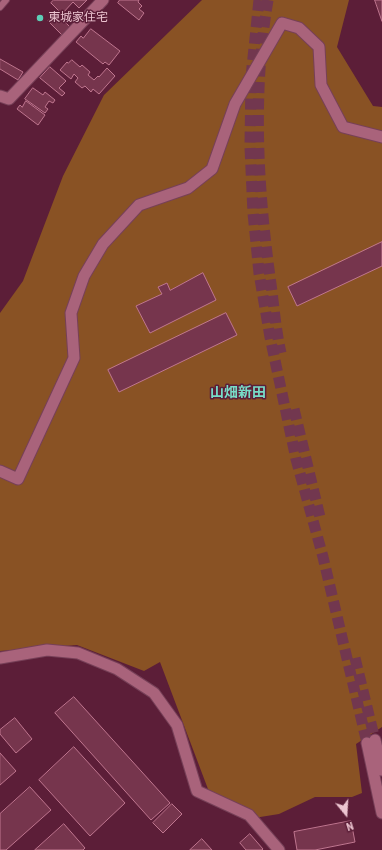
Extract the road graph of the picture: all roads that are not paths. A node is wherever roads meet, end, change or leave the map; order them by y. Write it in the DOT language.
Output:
graph roads {
  1 [pos="6,0"];
  2 [pos="103,0"];
  3 [pos="0,7"];
  4 [pos="0,96"];
  5 [pos="382,137"];
  6 [pos="0,471"];
  7 [pos="0,658"];
  8 [pos="382,770"];
  9 [pos="382,813"];
  10 [pos="279,850"];
  1 -- 3 [label="lane"];
  2 -- 4 [label="street"];
  5 -- 6 [label="street"];
  7 -- 10 [label="street"];
  8 -- 9 [label="street"];
}
